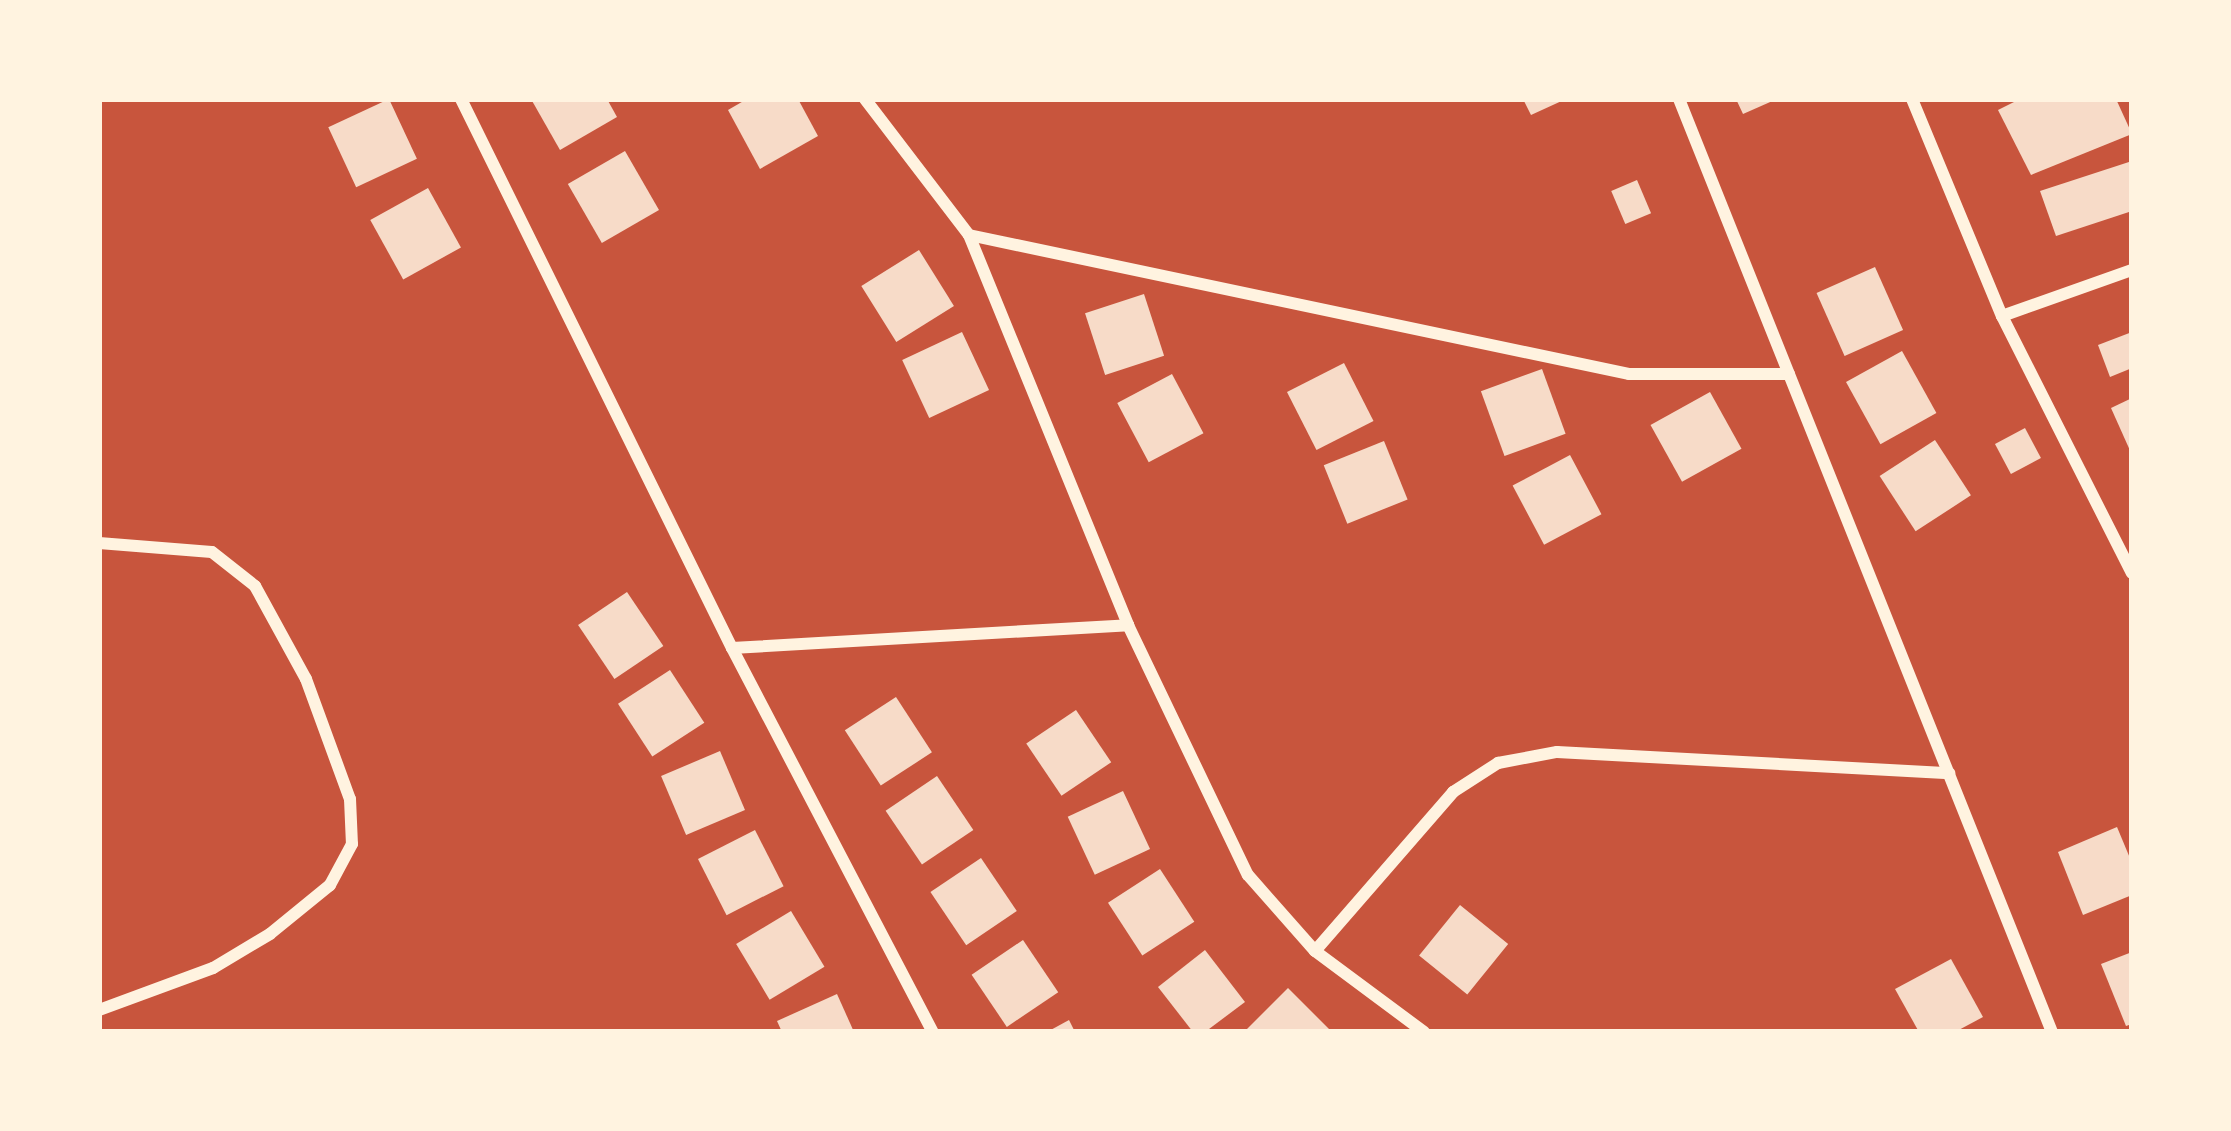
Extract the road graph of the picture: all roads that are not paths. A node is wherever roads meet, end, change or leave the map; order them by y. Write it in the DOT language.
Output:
graph roads {
  1 [pos="461,99"];
  2 [pos="865,99"];
  3 [pos="1679,99"];
  4 [pos="1912,99"];
  5 [pos="969,236"];
  6 [pos="2132,270"];
  7 [pos="2002,316"];
  8 [pos="1789,374"];
  9 [pos="99,543"];
  10 [pos="2130,565"];
  11 [pos="1128,626"];
  12 [pos="732,648"];
  13 [pos="1948,773"];
  14 [pos="1315,951"];
  15 [pos="99,1010"];
  16 [pos="933,1032"];
  17 [pos="1424,1032"];
  18 [pos="2052,1032"];
  1 -- 12 [label="street"];
  2 -- 5 [label="street"];
  3 -- 8 [label="street"];
  4 -- 7 [label="street"];
  5 -- 8 [label="street"];
  5 -- 11 [label="street"];
  6 -- 7 [label="street"];
  7 -- 10 [label="street"];
  8 -- 13 [label="street"];
  9 -- 15 [label="street"];
  11 -- 12 [label="street"];
  11 -- 14 [label="street"];
  12 -- 16 [label="street"];
  13 -- 14 [label="street"];
  13 -- 18 [label="street"];
  14 -- 17 [label="street"];
}
